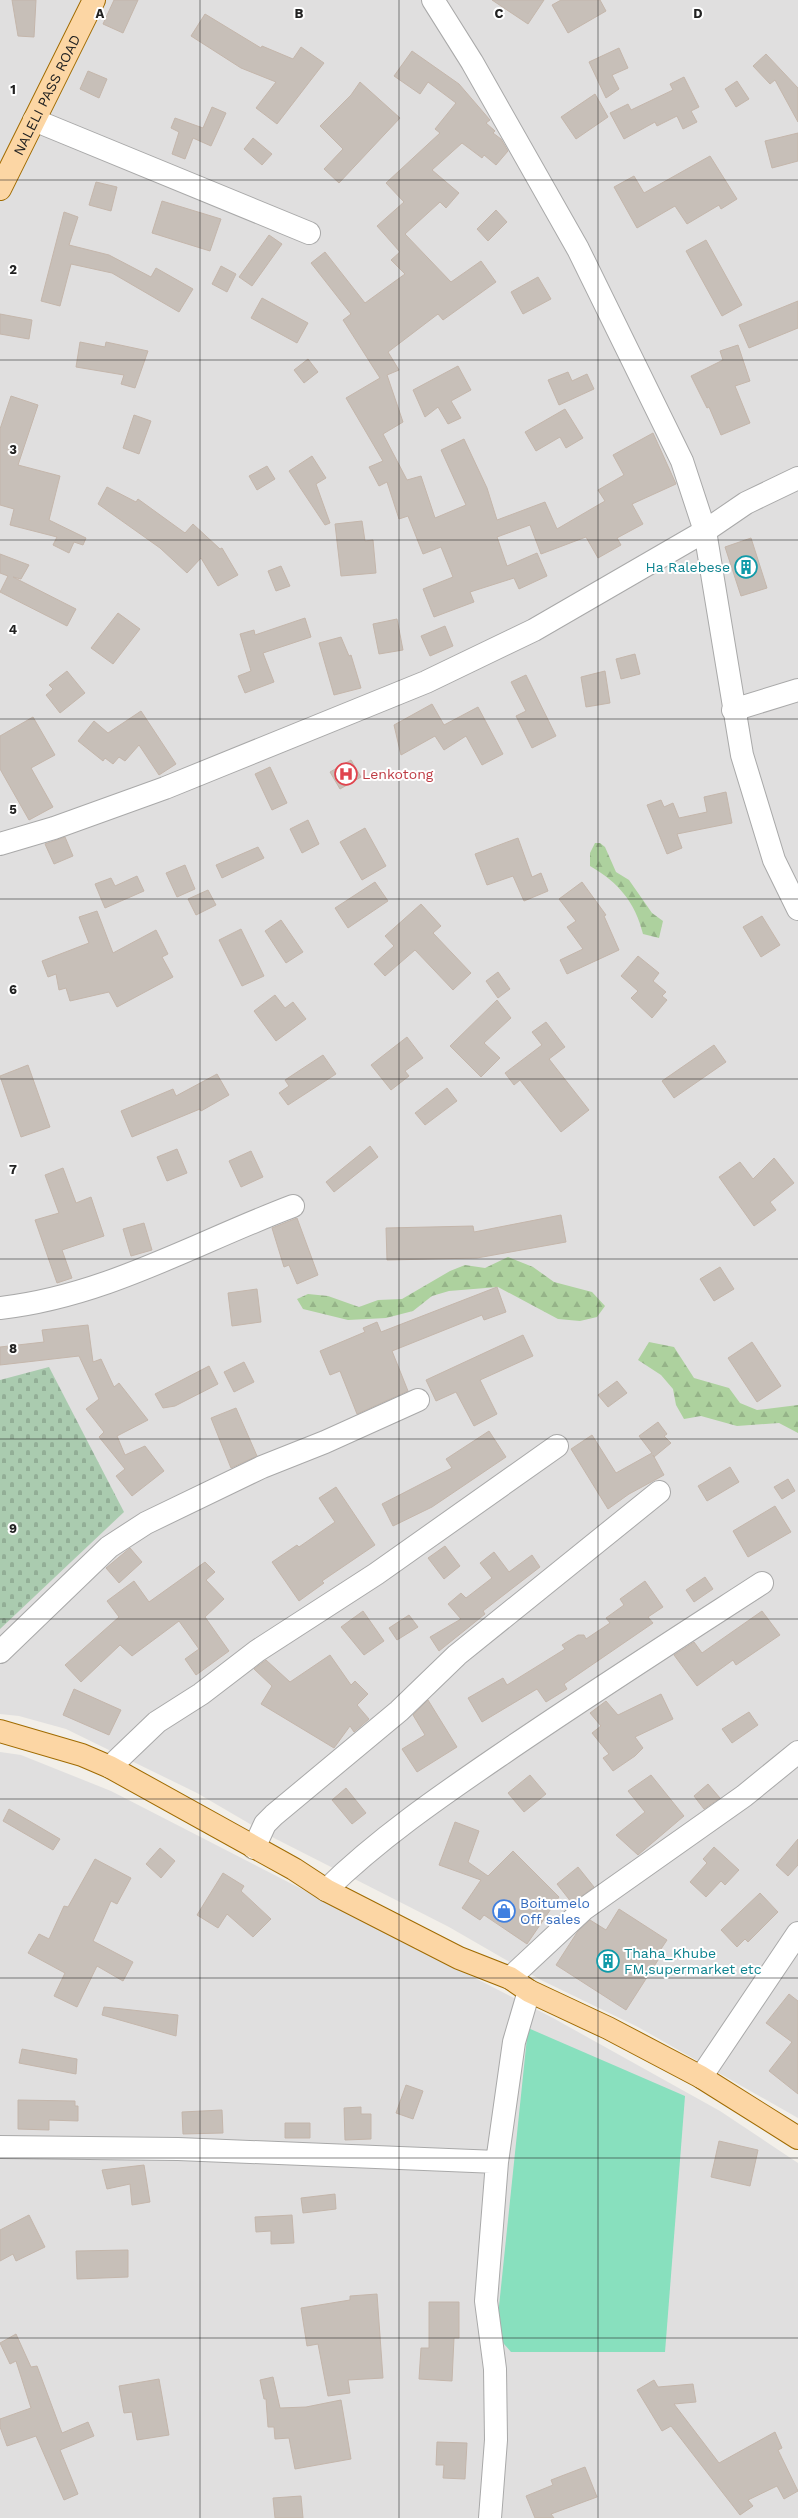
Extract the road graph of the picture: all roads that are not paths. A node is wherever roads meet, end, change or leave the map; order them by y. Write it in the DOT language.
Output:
graph roads {
  1 [pos="94,0"];
  2 [pos="433,0"];
  3 [pos="34,120"];
  4 [pos="0,189"];
  5 [pos="309,233"];
  6 [pos="798,478"];
  7 [pos="704,531"];
  8 [pos="798,690"];
  9 [pos="732,710"];
  10 [pos="0,844"];
  11 [pos="798,909"];
  12 [pos="294,1206"];
  13 [pos="0,1308"];
  14 [pos="418,1400"];
  15 [pos="557,1446"];
  16 [pos="659,1492"];
  17 [pos="762,1583"];
  18 [pos="0,1652"];
  19 [pos="0,1732"];
  20 [pos="798,1752"];
  21 [pos="110,1767"];
  22 [pos="254,1848"];
  23 [pos="326,1890"];
  24 [pos="798,1933"];
  25 [pos="510,1978"];
  26 [pos="529,1991"];
  27 [pos="701,2078"];
  28 [pos="798,2138"];
  29 [pos="0,2147"];
  30 [pos="497,2162"];
  31 [pos="490,2518"];
  1 -- 3 [label="main road, NALELI PASS ROAD"];
  2 -- 7 [label="street"];
  3 -- 4 [label="main road, NALELI PASS ROAD"];
  3 -- 5 [label="street"];
  6 -- 7 [label="street"];
  7 -- 9 [label="street"];
  7 -- 10 [label="street"];
  8 -- 9 [label="street"];
  9 -- 11 [label="street"];
  12 -- 13 [label="street"];
  14 -- 18 [label="street"];
  15 -- 21 [label="street"];
  16 -- 22 [label="street"];
  17 -- 23 [label="street"];
  19 -- 21 [label="main road"];
  20 -- 25 [label="street"];
  21 -- 22 [label="main road"];
  22 -- 23 [label="main road"];
  23 -- 25 [label="main road"];
  24 -- 27 [label="street"];
  25 -- 26 [label="main road"];
  26 -- 27 [label="main road"];
  26 -- 30 [label="street"];
  27 -- 28 [label="main road"];
  29 -- 30 [label="street"];
  30 -- 31 [label="street"];
}
